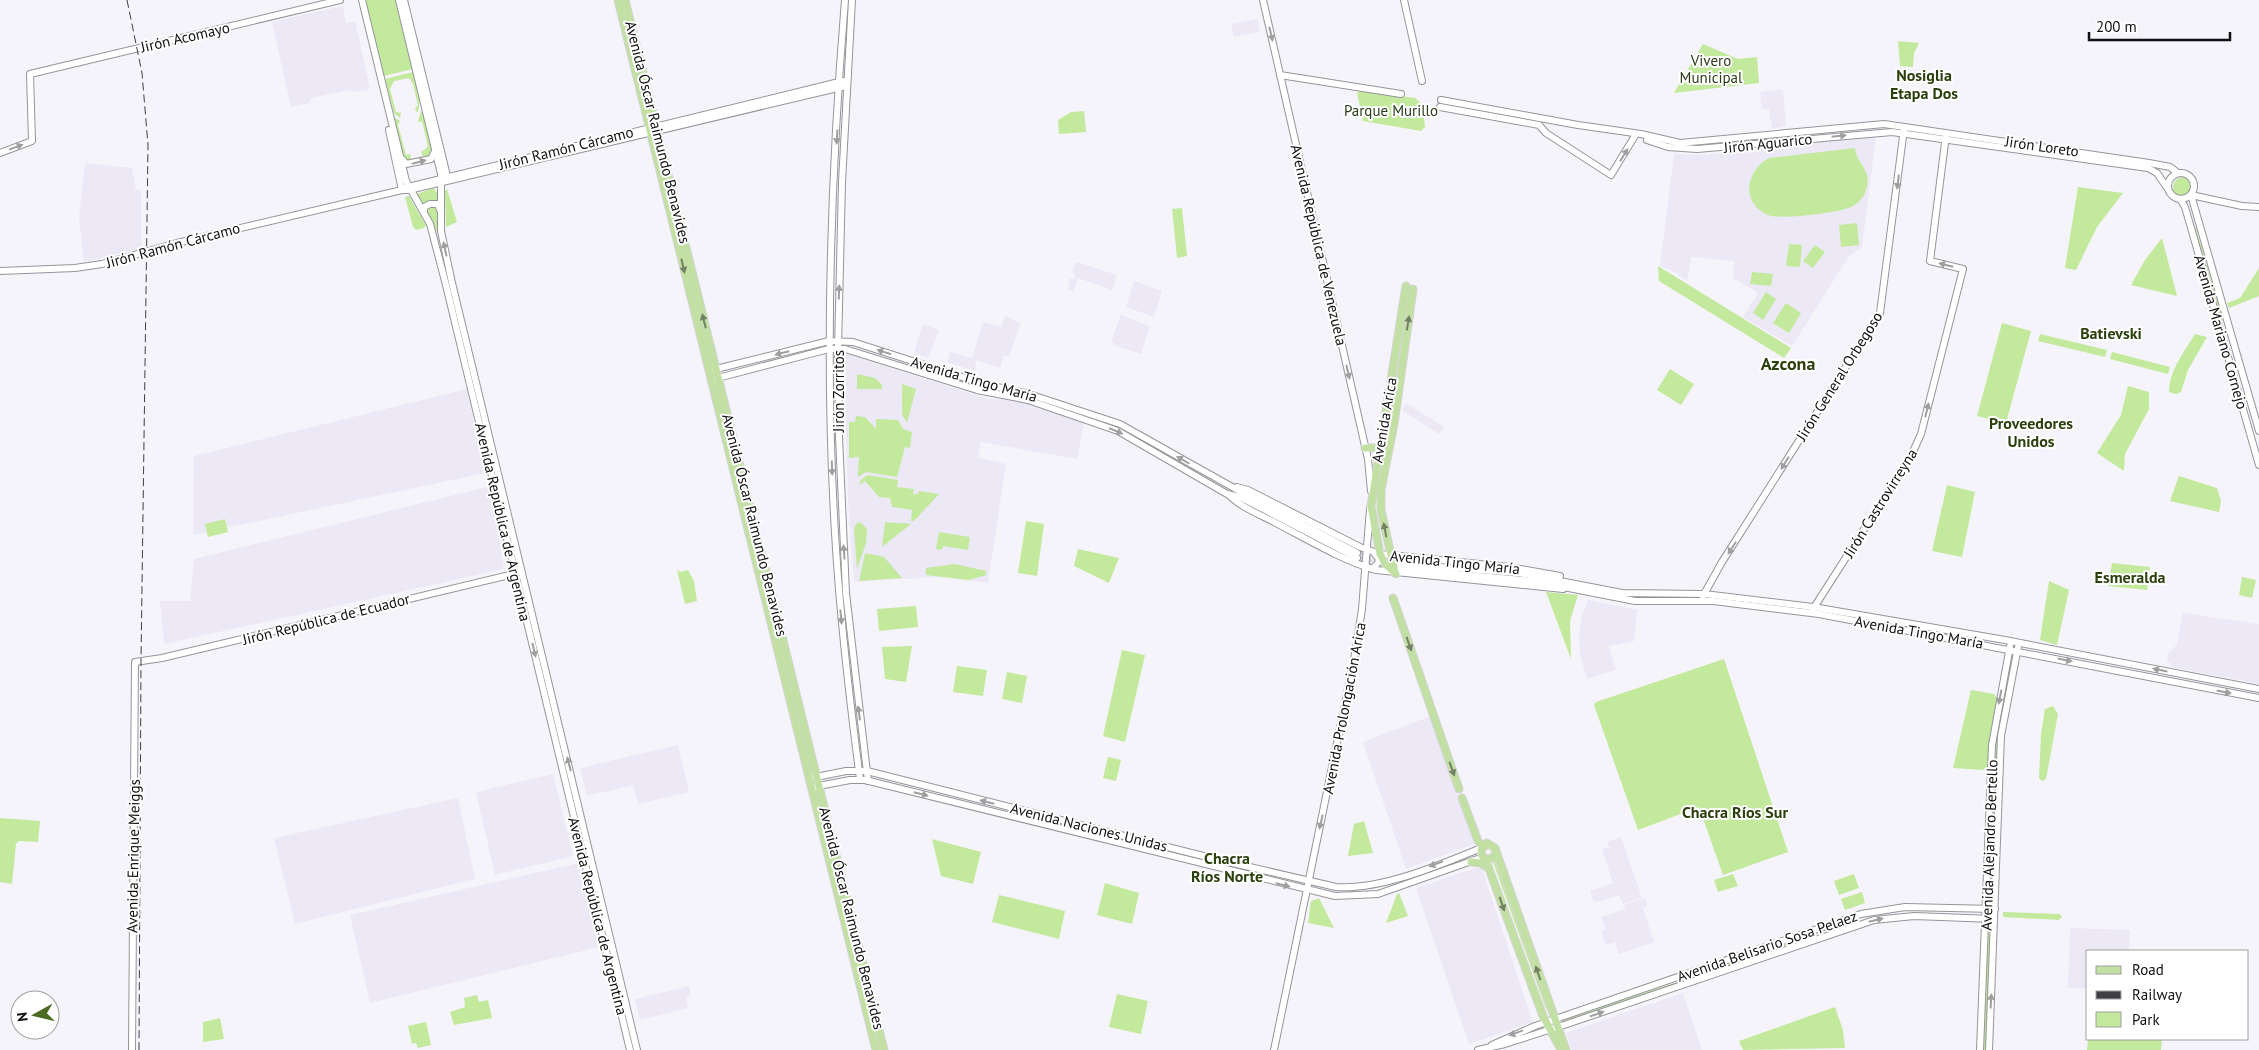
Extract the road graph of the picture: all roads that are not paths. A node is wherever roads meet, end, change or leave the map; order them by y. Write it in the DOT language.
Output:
graph roads {
  1 [pos="340,0"];
  2 [pos="358,0"];
  3 [pos="362,0"];
  4 [pos="399,0"];
  5 [pos="404,0"];
  6 [pos="618,0"];
  7 [pos="625,0"];
  8 [pos="845,0"];
  9 [pos="852,0"];
  10 [pos="1263,0"];
  11 [pos="1404,0"];
  12 [pos="1280,75"];
  13 [pos="1422,81"];
  14 [pos="847,83"];
  15 [pos="839,85"];
  16 [pos="1401,94"];
  17 [pos="1441,104"];
  18 [pos="1465,108"];
  19 [pos="654,130"];
  20 [pos="1904,130"];
  21 [pos="1636,134"];
  22 [pos="1946,136"];
  23 [pos="436,150"];
  24 [pos="0,153"];
  25 [pos="400,157"];
  26 [pos="2178,173"];
  27 [pos="444,180"];
  28 [pos="2195,185"];
  29 [pos="406,189"];
  30 [pos="2168,189"];
  31 [pos="2191,195"];
  32 [pos="2180,199"];
  33 [pos="2212,199"];
  34 [pos="2259,207"];
  35 [pos="441,211"];
  36 [pos="424,213"];
  37 [pos="2200,225"];
  38 [pos="2190,228"];
  39 [pos="0,271"];
  40 [pos="1406,286"];
  41 [pos="1414,289"];
  42 [pos="2228,324"];
  43 [pos="2219,327"];
  44 [pos="2231,334"];
  45 [pos="2222,336"];
  46 [pos="838,340"];
  47 [pos="1406,340"];
  48 [pos="829,341"];
  49 [pos="838,348"];
  50 [pos="829,349"];
  51 [pos="1396,352"];
  52 [pos="712,370"];
  53 [pos="714,379"];
  54 [pos="2248,426"];
  55 [pos="2258,426"];
  56 [pos="1384,429"];
  57 [pos="1144,437"];
  58 [pos="1140,443"];
  59 [pos="1365,448"];
  60 [pos="1380,448"];
  61 [pos="1386,455"];
  62 [pos="2259,465"];
  63 [pos="1226,484"];
  64 [pos="1371,491"];
  65 [pos="1227,494"];
  66 [pos="1370,506"];
  67 [pos="1367,550"];
  68 [pos="1377,553"];
  69 [pos="1390,556"];
  70 [pos="1369,568"];
  71 [pos="1399,569"];
  72 [pos="519,573"];
  73 [pos="1577,586"];
  74 [pos="1703,597"];
  75 [pos="1393,598"];
  76 [pos="1813,610"];
  77 [pos="2011,641"];
  78 [pos="2019,643"];
  79 [pos="2010,649"];
  80 [pos="2017,651"];
  81 [pos="135,662"];
  82 [pos="2259,689"];
  83 [pos="2259,698"];
  84 [pos="859,770"];
  85 [pos="867,771"];
  86 [pos="814,778"];
  87 [pos="860,779"];
  88 [pos="868,781"];
  89 [pos="816,786"];
  90 [pos="1459,789"];
  91 [pos="1462,798"];
  92 [pos="1482,847"];
  93 [pos="1496,852"];
  94 [pos="1484,858"];
  95 [pos="1471,862"];
  96 [pos="1491,870"];
  97 [pos="1308,882"];
  98 [pos="1357,888"];
  99 [pos="1306,891"];
  100 [pos="1317,893"];
  101 [pos="1358,897"];
  102 [pos="1302,908"];
  103 [pos="1986,909"];
  104 [pos="1995,909"];
  105 [pos="1986,919"];
  106 [pos="1994,919"];
  107 [pos="1554,1019"];
  108 [pos="1546,1022"];
  109 [pos="1554,1029"];
  110 [pos="1488,1046"];
  111 [pos="132,1050"];
  112 [pos="630,1050"];
  113 [pos="637,1050"];
  114 [pos="876,1050"];
  115 [pos="884,1050"];
  116 [pos="1274,1050"];
  117 [pos="1478,1050"];
  118 [pos="1561,1050"];
  119 [pos="1566,1050"];
  120 [pos="1980,1050"];
  121 [pos="1989,1050"];
  24 -- 1 [label="main road, Jirón Acomayo, one-way"];
  2 -- 29 [label="main road, Avenida República de Argentina"];
  3 -- 25 [label="main road, Avenida República de Argentina"];
  4 -- 23 [label="main road, Avenida República de Argentina"];
  5 -- 27 [label="main road, Avenida República de Argentina"];
  6 -- 19 [label="main road, Avenida Óscar Raimundo Benavides"];
  7 -- 19 [label="main road, Avenida Óscar Raimundo Benavides"];
  8 -- 15 [label="main road, Jirón Zorritos"];
  9 -- 14 [label="main road, Jirón Zorritos"];
  10 -- 12 [label="main road, Avenida República de Venezuela, one-way"];
  11 -- 13 [label="main road"];
  12 -- 16 [label="main road"];
  12 -- 59 [label="main road, Avenida República de Venezuela, one-way"];
  14 -- 15 [label="main road, Jirón Ramón Cárcamo"];
  46 -- 14 [label="main road, Jirón Zorritos, one-way"];
  15 -- 19 [label="main road, Jirón Ramón Cárcamo"];
  15 -- 48 [label="main road, Jirón Zorritos, one-way"];
  17 -- 18 [label="main road, Jirón Aguarico"];
  18 -- 21 [label="main road, Jirón Aguarico"];
  18 -- 21 [label="main road, Jirón Aguarico, one-way"];
  19 -- 27 [label="main road, Jirón Ramón Cárcamo"];
  19 -- 52 [label="main road, Avenida Óscar Raimundo Benavides"];
  20 -- 21 [label="main road, Jirón Aguarico"];
  20 -- 22 [label="main road, Jirón Loreto"];
  20 -- 74 [label="main road, Jirón General Orbegoso, one-way"];
  22 -- 26 [label="main road, Jirón Loreto"];
  22 -- 30 [label="main road, Jirón Loreto"];
  76 -- 22 [label="main road, Jirón Castrovirreyna, one-way"];
  25 -- 23 [label="main road, one-way"];
  23 -- 27 [label="main road, Avenida República de Argentina"];
  25 -- 29 [label="main road, Avenida República de Argentina"];
  26 -- 28 [label="main road"];
  26 -- 30 [label="main road"];
  27 -- 29 [label="main road, Jirón Ramón Cárcamo"];
  27 -- 35 [label="main road, Avenida República de Argentina"];
  28 -- 31 [label="main road"];
  28 -- 33 [label="main road"];
  29 -- 36 [label="main road, Avenida República de Argentina"];
  29 -- 39 [label="main road, Jirón Ramón Cárcamo"];
  30 -- 32 [label="main road"];
  31 -- 32 [label="main road"];
  31 -- 33 [label="main road"];
  31 -- 37 [label="main road, Avenida Mariano Cornejo"];
  32 -- 38 [label="main road, Avenida Mariano Cornejo"];
  33 -- 34 [label="main road"];
  35 -- 36 [label="main road"];
  72 -- 35 [label="main road, Avenida República de Argentina, one-way"];
  36 -- 72 [label="main road, Avenida República de Argentina"];
  37 -- 38 [label="main road"];
  37 -- 42 [label="main road, Avenida Mariano Cornejo"];
  38 -- 43 [label="main road, Avenida Mariano Cornejo"];
  40 -- 51 [label="main road, Avenida Arica"];
  47 -- 41 [label="main road, Avenida Arica, one-way"];
  42 -- 43 [label="main road"];
  42 -- 44 [label="main road, Avenida Mariano Cornejo"];
  43 -- 45 [label="main road, Avenida Mariano Cornejo"];
  44 -- 45 [label="main road"];
  44 -- 55 [label="main road, Avenida Mariano Cornejo"];
  45 -- 54 [label="main road, Avenida Mariano Cornejo"];
  46 -- 48 [label="main road, Avenida Tingo María"];
  46 -- 49 [label="main road, Jirón Zorritos"];
  57 -- 46 [label="main road, Avenida Tingo María, one-way"];
  47 -- 51 [label="main road"];
  47 -- 61 [label="main road, Avenida Arica"];
  48 -- 50 [label="main road, Jirón Zorritos"];
  48 -- 52 [label="main road, Avenida Tingo María, one-way"];
  49 -- 50 [label="main road, Avenida Tingo María"];
  49 -- 58 [label="main road, Avenida Tingo María, one-way"];
  85 -- 49 [label="main road, Jirón Zorritos, one-way"];
  50 -- 53 [label="main road, Avenida Tingo María"];
  50 -- 84 [label="main road, Jirón Zorritos, one-way"];
  51 -- 56 [label="main road, Avenida Arica"];
  52 -- 53 [label="main road, Avenida Óscar Raimundo Benavides"];
  53 -- 86 [label="main road, Avenida Óscar Raimundo Benavides"];
  54 -- 55 [label="main road"];
  54 -- 62 [label="main road, Avenida Mariano Cornejo"];
  56 -- 60 [label="main road, Avenida Arica"];
  56 -- 61 [label="main road"];
  57 -- 58 [label="main road"];
  63 -- 57 [label="main road, Avenida Tingo María, one-way"];
  58 -- 65 [label="main road, Avenida Tingo María"];
  59 -- 60 [label="main road"];
  59 -- 64 [label="main road, Avenida República de Venezuela"];
  60 -- 64 [label="main road, Avenida Arica"];
  69 -- 61 [label="main road, Avenida Arica, one-way"];
  63 -- 65 [label="main road, Avenida Tingo María"];
  63 -- 67 [label="main road, Avenida Tingo María"];
  64 -- 66 [label="main road, Avenida Arica"];
  65 -- 70 [label="main road, Avenida Tingo María"];
  66 -- 67 [label="main road, Avenida Prolongación Arica"];
  66 -- 68 [label="main road, Avenida Arica"];
  67 -- 68 [label="main road, Avenida Tingo María"];
  67 -- 70 [label="main road, Avenida Prolongación Arica"];
  68 -- 69 [label="main road, Avenida Tingo María"];
  68 -- 70 [label="main road"];
  68 -- 71 [label="main road"];
  69 -- 71 [label="main road"];
  69 -- 73 [label="main road, Avenida Tingo María"];
  70 -- 71 [label="main road, Avenida Tingo María"];
  70 -- 97 [label="main road, Avenida Prolongación Arica, one-way"];
  71 -- 73 [label="main road, Avenida Tingo María"];
  71 -- 73 [label="main road, Avenida Tingo María"];
  72 -- 81 [label="main road, Jirón República de Ecuador"];
  72 -- 112 [label="main road, Avenida República de Argentina, one-way"];
  113 -- 72 [label="main road, Avenida República de Argentina, one-way"];
  73 -- 74 [label="main road, Avenida Tingo María"];
  74 -- 76 [label="main road, Avenida Tingo María"];
  75 -- 90 [label="main road, one-way"];
  76 -- 77 [label="main road, Avenida Tingo María"];
  76 -- 79 [label="main road, Avenida Tingo María"];
  77 -- 78 [label="main road, Avenida Tingo María"];
  77 -- 79 [label="main road, Avenida Alejandro Bertello"];
  78 -- 80 [label="main road, Avenida Alejandro Bertello"];
  82 -- 78 [label="main road, Avenida Tingo María, one-way"];
  79 -- 80 [label="main road, Avenida Tingo María"];
  79 -- 103 [label="main road, Avenida Alejandro Bertello, one-way"];
  80 -- 83 [label="main road, Avenida Tingo María, one-way"];
  80 -- 104 [label="main road, Avenida Alejandro Bertello"];
  81 -- 111 [label="main road, Avenida Enrique Meiggs"];
  84 -- 85 [label="main road, Avenida Naciones Unidas"];
  84 -- 86 [label="main road, Avenida Naciones Unidas"];
  84 -- 87 [label="main road, Jirón Zorritos"];
  85 -- 88 [label="main road, Jirón Zorritos"];
  97 -- 85 [label="main road, Avenida Naciones Unidas, one-way"];
  86 -- 89 [label="main road, Avenida Óscar Raimundo Benavides"];
  87 -- 88 [label="main road, Avenida Naciones Unidas"];
  87 -- 89 [label="main road, Avenida Naciones Unidas"];
  88 -- 99 [label="main road, Avenida Naciones Unidas, one-way"];
  89 -- 114 [label="main road, Avenida Óscar Raimundo Benavides"];
  89 -- 115 [label="main road, Avenida Óscar Raimundo Benavides"];
  91 -- 92 [label="main road"];
  92 -- 93 [label="main road"];
  92 -- 94 [label="main road"];
  92 -- 98 [label="main road, Avenida Naciones Unidas, one-way"];
  93 -- 94 [label="main road"];
  107 -- 93 [label="main road, one-way"];
  94 -- 95 [label="main road, Avenida Naciones Unidas"];
  94 -- 96 [label="main road"];
  95 -- 96 [label="main road"];
  95 -- 101 [label="main road, Avenida Naciones Unidas"];
  96 -- 108 [label="main road, one-way"];
  97 -- 98 [label="main road, Avenida Naciones Unidas"];
  97 -- 99 [label="main road, Avenida Prolongación Arica"];
  98 -- 101 [label="main road"];
  99 -- 100 [label="main road, Avenida Naciones Unidas"];
  99 -- 102 [label="main road, Avenida Prolongación Arica"];
  100 -- 101 [label="main road, Avenida Naciones Unidas"];
  100 -- 102 [label="main road"];
  102 -- 116 [label="main road, Avenida Prolongación Arica"];
  103 -- 104 [label="main road, Avenida Belisario Sosa Pelaez"];
  103 -- 105 [label="main road, Avenida Alejandro Bertello"];
  103 -- 107 [label="main road, Avenida Belisario Sosa Pelaez"];
  104 -- 106 [label="main road, Avenida Alejandro Bertello"];
  105 -- 106 [label="main road, Avenida Belisario Sosa Pelaez"];
  109 -- 105 [label="main road, Avenida Belisario Sosa Pelaez, one-way"];
  105 -- 120 [label="main road, Avenida Alejandro Bertello"];
  121 -- 106 [label="main road, Avenida Alejandro Bertello, one-way"];
  107 -- 108 [label="main road, Avenida Belisario Sosa Pelaez"];
  107 -- 109 [label="main road"];
  108 -- 109 [label="main road"];
  108 -- 110 [label="main road, Avenida Belisario Sosa Pelaez, one-way"];
  109 -- 110 [label="main road, Avenida Belisario Sosa Pelaez"];
  109 -- 118 [label="main road"];
  109 -- 119 [label="main road"];
  110 -- 117 [label="main road"];
}
